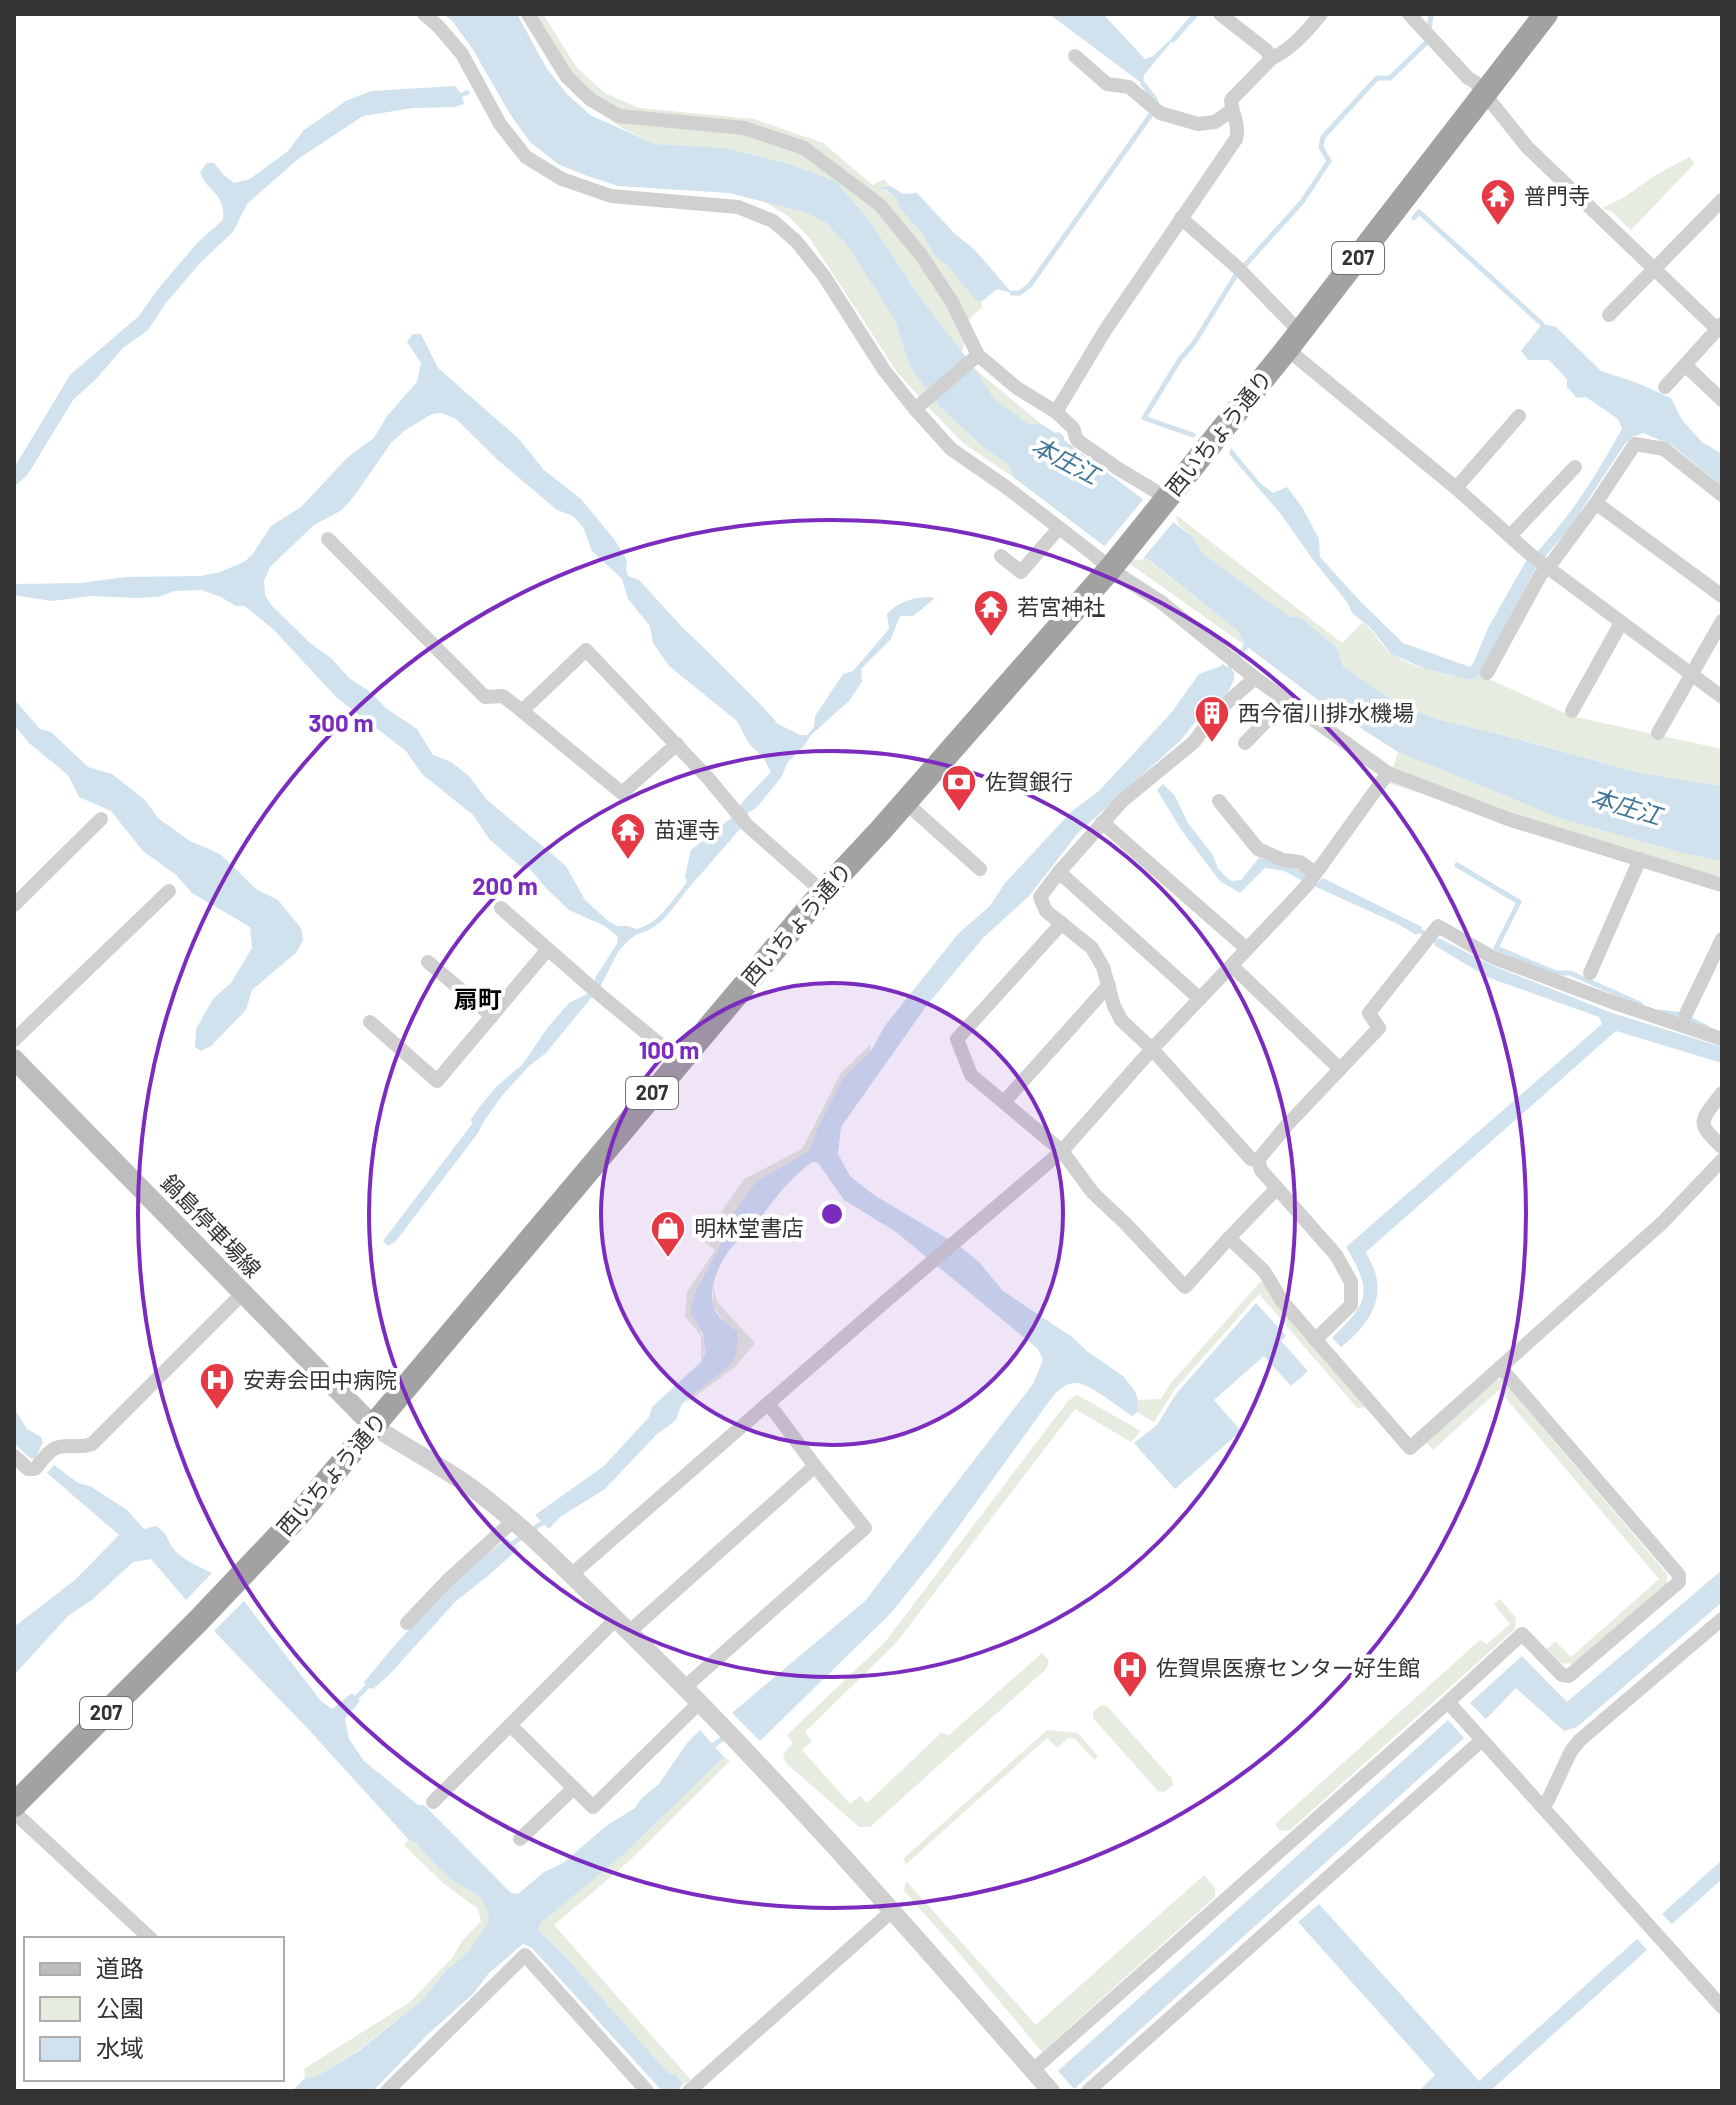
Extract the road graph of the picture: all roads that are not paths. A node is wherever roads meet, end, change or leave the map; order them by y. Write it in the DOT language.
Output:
graph roads {
  1 [pos="424,14"];
  2 [pos="528,14"];
  3 [pos="1321,14"];
  4 [pos="1409,14"];
  5 [pos="1546,14"];
  6 [pos="1221,15"];
  7 [pos="1075,56"];
  8 [pos="1272,58"];
  9 [pos="1484,96"];
  10 [pos="1232,110"];
  11 [pos="1722,200"];
  12 [pos="1181,218"];
  13 [pos="1654,269"];
  14 [pos="1609,315"];
  15 [pos="1720,326"];
  16 [pos="1294,341"];
  17 [pos="978,355"];
  18 [pos="1685,365"];
  19 [pos="1665,387"];
  20 [pos="1722,400"];
  21 [pos="915,409"];
  22 [pos="1056,412"];
  23 [pos="1519,416"];
  24 [pos="1575,467"];
  25 [pos="1456,488"];
  26 [pos="1722,495"];
  27 [pos="1167,498"];
  28 [pos="1596,503"];
  29 [pos="1059,528"];
  30 [pos="1510,536"];
  31 [pos="328,539"];
  32 [pos="1001,556"];
  33 [pos="1541,562"];
  34 [pos="1110,569"];
  35 [pos="1722,596"];
  36 [pos="1722,621"];
  37 [pos="1621,623"];
  38 [pos="1487,673"];
  39 [pos="1250,674"];
  40 [pos="1691,674"];
  41 [pos="1722,697"];
  42 [pos="1286,701"];
  43 [pos="522,711"];
  44 [pos="1572,711"];
  45 [pos="1658,733"];
  46 [pos="1245,743"];
  47 [pos="677,744"];
  48 [pos="1388,773"];
  49 [pos="1219,801"];
  50 [pos="905,802"];
  51 [pos="101,819"];
  52 [pos="1102,822"];
  53 [pos="1640,859"];
  54 [pos="980,869"];
  55 [pos="1059,872"];
  56 [pos="1311,878"];
  57 [pos="1722,885"];
  58 [pos="169,891"];
  59 [pos="823,892"];
  60 [pos="14,905"];
  61 [pos="501,908"];
  62 [pos="1062,923"];
  63 [pos="1722,939"];
  64 [pos="548,949"];
  65 [pos="1247,949"];
  66 [pos="428,962"];
  67 [pos="1232,966"];
  68 [pos="1590,973"];
  69 [pos="1109,985"];
  70 [pos="1200,999"];
  71 [pos="1686,1014"];
  72 [pos="492,1016"];
  73 [pos="370,1022"];
  74 [pos="1722,1039"];
  75 [pos="14,1040"];
  76 [pos="1152,1049"];
  77 [pos="14,1059"];
  78 [pos="679,1060"];
  79 [pos="1340,1069"];
  80 [pos="1722,1093"];
  81 [pos="1004,1102"];
  82 [pos="1722,1147"];
  83 [pos="1062,1151"];
  84 [pos="1258,1160"];
  85 [pos="1722,1160"];
  86 [pos="1277,1188"];
  87 [pos="1229,1238"];
  88 [pos="243,1293"];
  89 [pos="1315,1340"];
  90 [pos="1500,1367"];
  91 [pos="768,1403"];
  92 [pos="374,1427"];
  93 [pos="14,1456"];
  94 [pos="815,1466"];
  95 [pos="513,1521"];
  96 [pos="571,1575"];
  97 [pos="1722,1619"];
  98 [pos="407,1623"];
  99 [pos="622,1626"];
  100 [pos="685,1687"];
  101 [pos="700,1702"];
  102 [pos="1448,1702"];
  103 [pos="510,1725"];
  104 [pos="1482,1740"];
  105 [pos="574,1788"];
  106 [pos="433,1802"];
  107 [pos="14,1805"];
  108 [pos="1543,1805"];
  109 [pos="14,1812"];
  110 [pos="520,1839"];
  111 [pos="892,1911"];
  112 [pos="149,1937"];
  113 [pos="1722,2007"];
  114 [pos="1033,2070"];
  115 [pos="387,2091"];
  116 [pos="647,2091"];
  117 [pos="689,2091"];
  118 [pos="1051,2091"];
  119 [pos="1088,2091"];
  1 -- 21 [label="street"];
  2 -- 17 [label="street"];
  3 -- 8 [label="street"];
  4 -- 9 [label="street"];
  5 -- 9 [label="highway, 西いちょう通り / 207"];
  6 -- 8 [label="street"];
  7 -- 10 [label="street"];
  8 -- 10 [label="street"];
  9 -- 13 [label="street"];
  9 -- 16 [label="highway, 西いちょう通り / 207"];
  10 -- 12 [label="street"];
  11 -- 13 [label="street"];
  12 -- 16 [label="street"];
  12 -- 22 [label="street"];
  13 -- 14 [label="street"];
  13 -- 15 [label="street"];
  15 -- 18 [label="street"];
  16 -- 25 [label="street"];
  16 -- 27 [label="highway, 西いちょう通り / 207"];
  17 -- 21 [label="street"];
  17 -- 22 [label="street"];
  18 -- 19 [label="street"];
  18 -- 20 [label="street"];
  21 -- 29 [label="street"];
  22 -- 27 [label="street"];
  23 -- 25 [label="street"];
  24 -- 30 [label="street"];
  25 -- 30 [label="street"];
  26 -- 28 [label="street"];
  27 -- 34 [label="highway, 西いちょう通り / 207"];
  28 -- 33 [label="street"];
  28 -- 35 [label="street"];
  29 -- 32 [label="street"];
  29 -- 34 [label="street"];
  30 -- 33 [label="street"];
  31 -- 43 [label="street"];
  33 -- 37 [label="street"];
  33 -- 38 [label="street"];
  34 -- 39 [label="street"];
  34 -- 50 [label="highway, 西いちょう通り / 207"];
  36 -- 40 [label="street"];
  37 -- 40 [label="street"];
  37 -- 44 [label="street"];
  39 -- 42 [label="street"];
  39 -- 52 [label="street"];
  40 -- 41 [label="street"];
  40 -- 45 [label="street"];
  42 -- 46 [label="street"];
  42 -- 48 [label="street"];
  43 -- 47 [label="street"];
  43 -- 47 [label="street"];
  47 -- 59 [label="street"];
  48 -- 53 [label="street"];
  48 -- 56 [label="street"];
  49 -- 56 [label="street"];
  50 -- 54 [label="street"];
  50 -- 59 [label="highway, 西いちょう通り / 207"];
  51 -- 60 [label="street"];
  52 -- 55 [label="street"];
  52 -- 65 [label="street"];
  53 -- 57 [label="street"];
  53 -- 68 [label="street"];
  55 -- 62 [label="street"];
  55 -- 70 [label="street"];
  56 -- 65 [label="street"];
  58 -- 75 [label="street"];
  59 -- 78 [label="highway, 西いちょう通り / 207"];
  61 -- 64 [label="street"];
  62 -- 69 [label="street"];
  62 -- 81 [label="street"];
  63 -- 71 [label="street"];
  64 -- 72 [label="street"];
  64 -- 78 [label="street"];
  65 -- 67 [label="street"];
  66 -- 72 [label="street"];
  67 -- 70 [label="street"];
  67 -- 79 [label="street"];
  69 -- 76 [label="street"];
  69 -- 81 [label="street"];
  70 -- 76 [label="street"];
  72 -- 73 [label="street"];
  74 -- 79 [label="street"];
  76 -- 83 [label="street"];
  76 -- 84 [label="street"];
  77 -- 88 [label="main road, 鍋島停車場線"];
  78 -- 92 [label="highway, 西いちょう通り / 207"];
  79 -- 84 [label="street"];
  80 -- 82 [label="street"];
  81 -- 83 [label="street"];
  83 -- 87 [label="street"];
  83 -- 91 [label="street"];
  84 -- 86 [label="street"];
  85 -- 90 [label="street"];
  86 -- 87 [label="street"];
  86 -- 89 [label="street"];
  87 -- 89 [label="street"];
  88 -- 92 [label="main road, 鍋島停車場線"];
  88 -- 93 [label="street"];
  89 -- 90 [label="street"];
  90 -- 102 [label="street"];
  91 -- 94 [label="street"];
  91 -- 96 [label="street"];
  92 -- 95 [label="street"];
  92 -- 107 [label="highway, 西いちょう通り / 207"];
  94 -- 99 [label="street"];
  94 -- 100 [label="street"];
  95 -- 96 [label="street"];
  95 -- 98 [label="street"];
  96 -- 99 [label="street"];
  97 -- 108 [label="street"];
  99 -- 100 [label="street"];
  99 -- 103 [label="street"];
  100 -- 101 [label="street"];
  101 -- 105 [label="street"];
  101 -- 111 [label="street"];
  102 -- 104 [label="street"];
  102 -- 114 [label="street"];
  103 -- 105 [label="street"];
  103 -- 106 [label="street"];
  104 -- 108 [label="street"];
  104 -- 119 [label="street"];
  105 -- 110 [label="street"];
  108 -- 113 [label="street"];
  109 -- 112 [label="street"];
  111 -- 114 [label="street"];
  111 -- 117 [label="street"];
  114 -- 118 [label="street"];
  115 -- 116 [label="street"];
}
